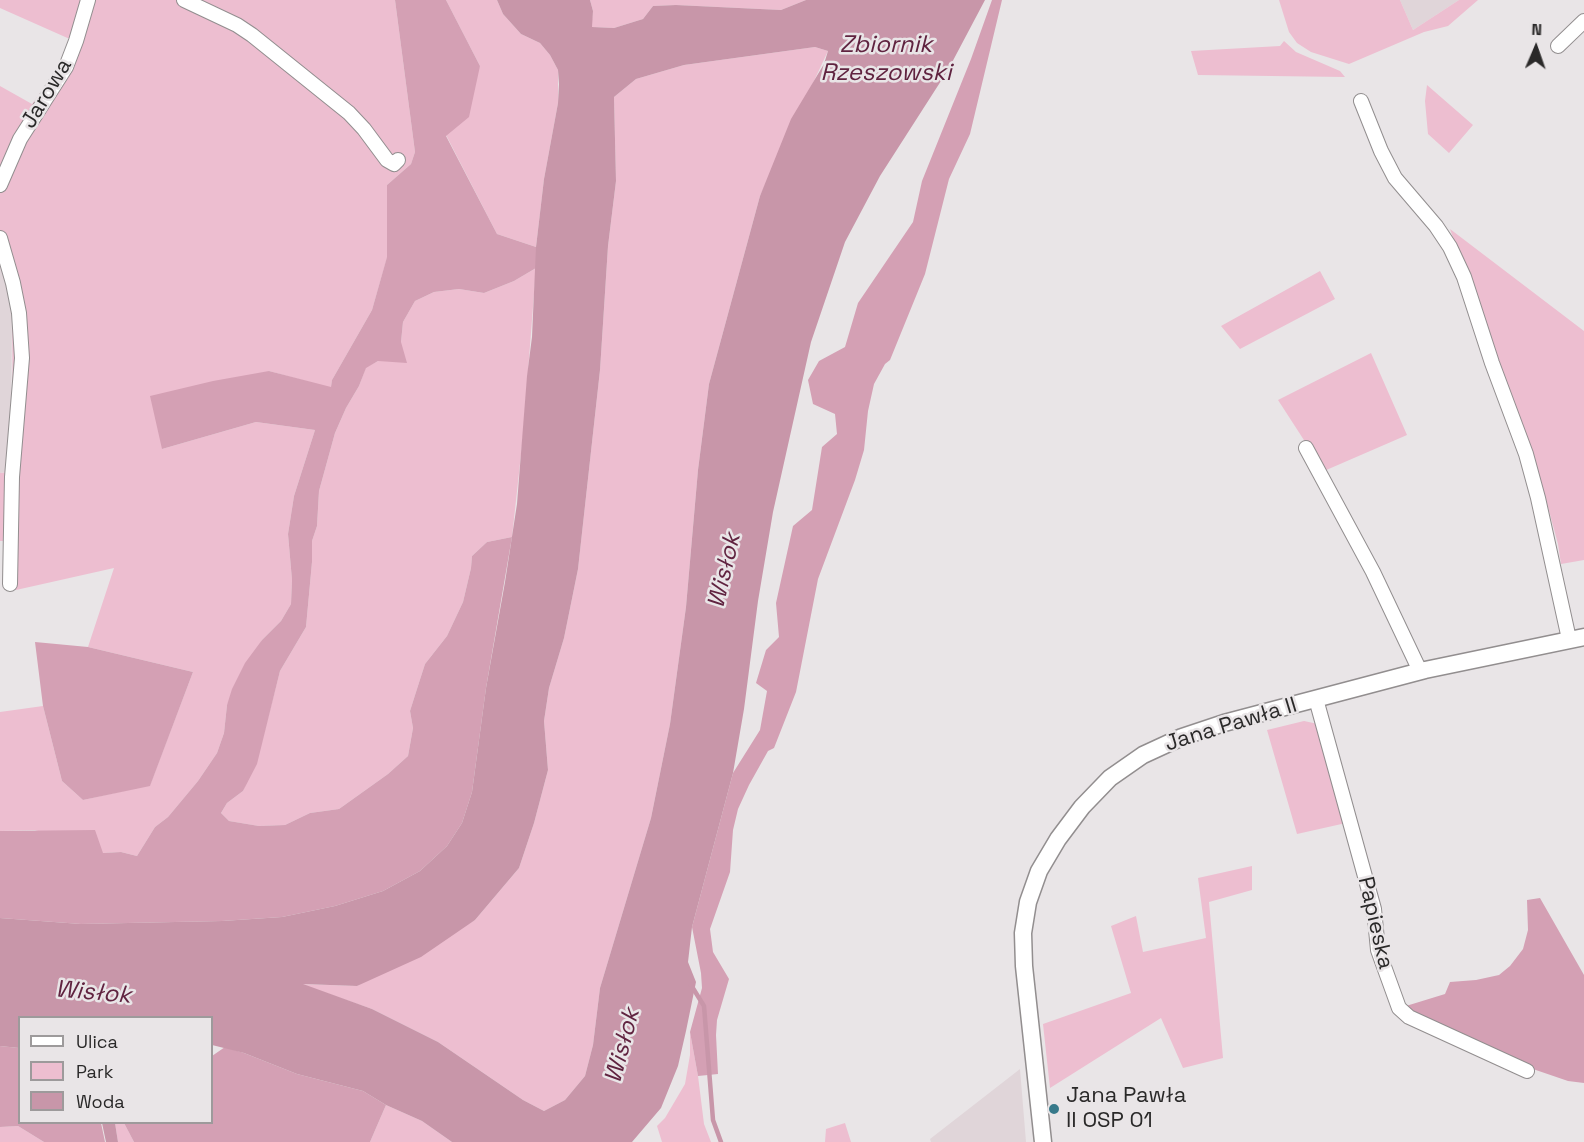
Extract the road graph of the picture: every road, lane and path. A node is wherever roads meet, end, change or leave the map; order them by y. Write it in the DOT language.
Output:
graph roads {
  1 [pos="88,0"];
  2 [pos="184,0"];
  3 [pos="1584,21"];
  4 [pos="1558,46"];
  5 [pos="1361,101"];
  6 [pos="398,160"];
  7 [pos="0,185"];
  8 [pos="0,238"];
  9 [pos="1306,448"];
  10 [pos="10,585"];
  11 [pos="1577,638"];
  12 [pos="1422,670"];
  13 [pos="1316,699"];
  14 [pos="1527,1071"];
  15 [pos="1043,1142"];
  1 -- 7 [label="street, Jarowa"];
  2 -- 6 [label="street"];
  3 -- 4 [label="street"];
  5 -- 11 [label="street"];
  8 -- 10 [label="street"];
  9 -- 12 [label="street"];
  11 -- 12 [label="street, Jana Pawła II"];
  12 -- 13 [label="street, Jana Pawła II"];
  13 -- 14 [label="street, Papieska"];
  13 -- 15 [label="street, Jana Pawła II"];
}
